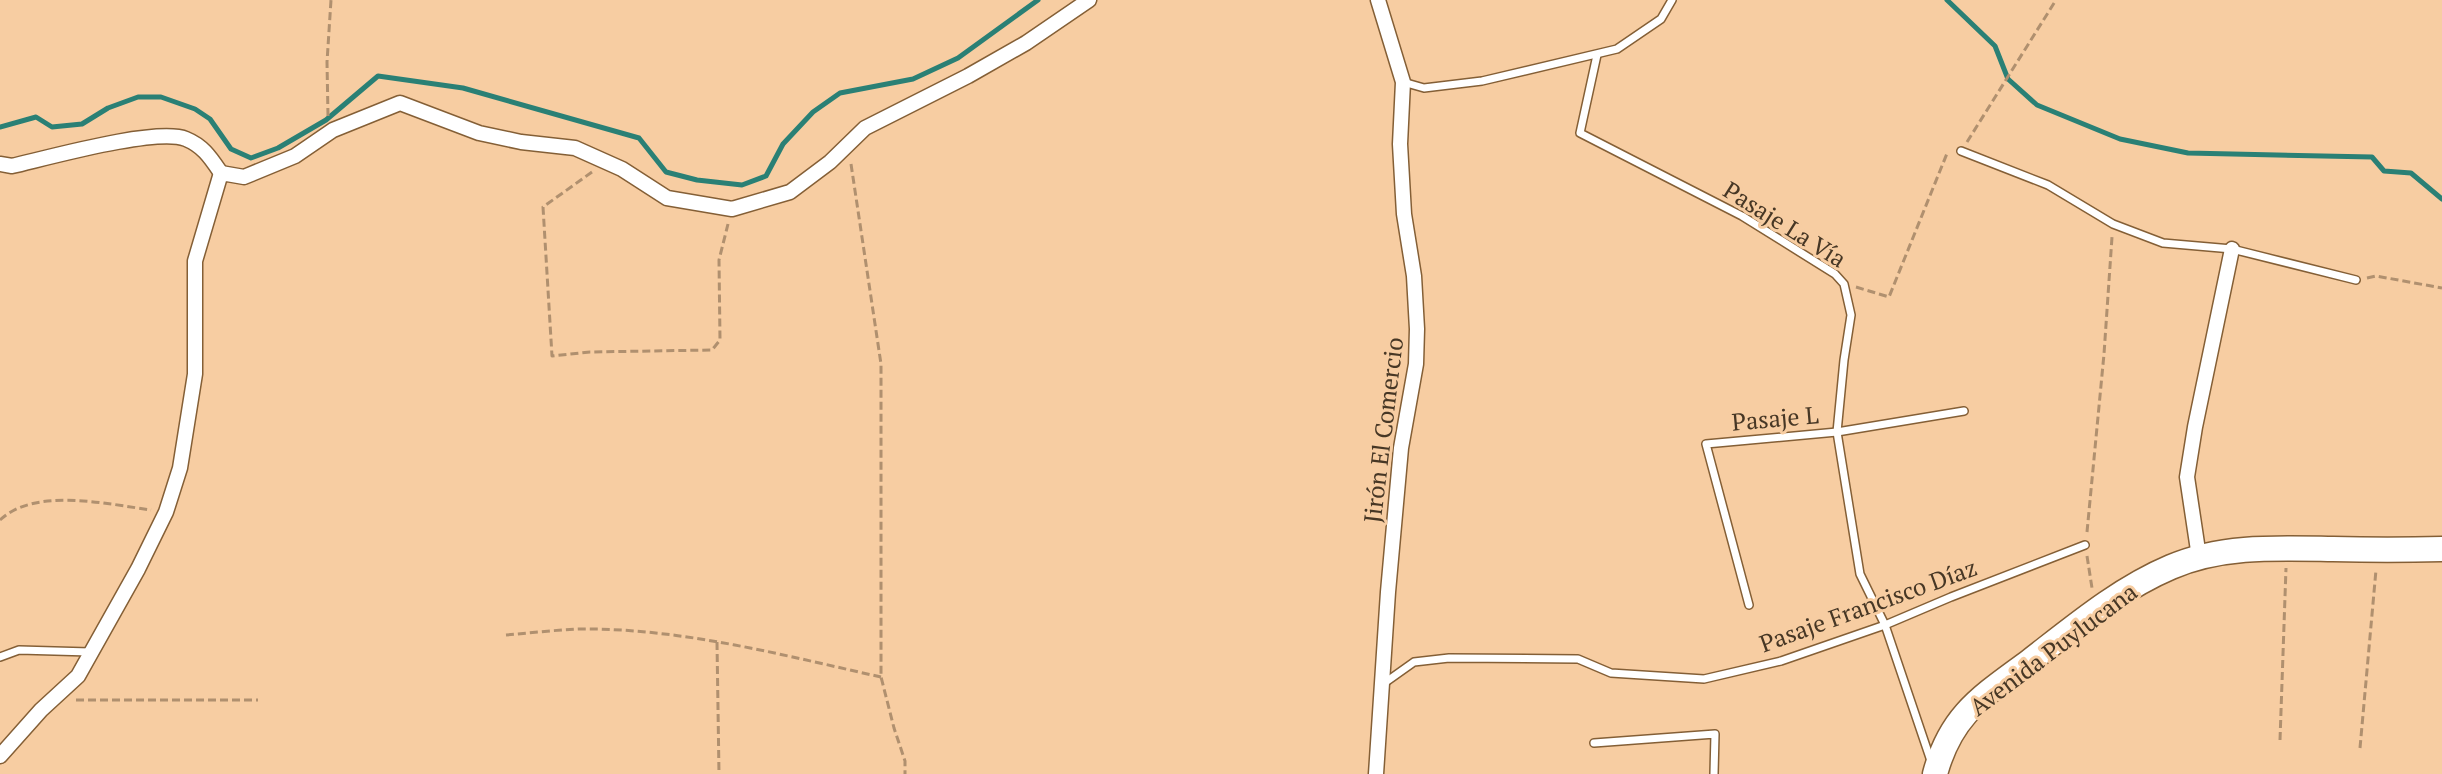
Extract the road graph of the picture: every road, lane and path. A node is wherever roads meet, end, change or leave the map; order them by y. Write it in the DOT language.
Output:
graph roads {
  1 [pos="331,0"];
  2 [pos="1089,0"];
  3 [pos="1378,0"];
  4 [pos="1672,0"];
  5 [pos="2056,0"];
  6 [pos="1597,55"];
  7 [pos="1403,82"];
  8 [pos="327,112"];
  9 [pos="848,145"];
  10 [pos="1961,151"];
  11 [pos="606,162"];
  12 [pos="0,164"];
  13 [pos="221,173"];
  14 [pos="732,209"];
  15 [pos="2113,224"];
  16 [pos="2232,249"];
  17 [pos="2356,280"];
  18 [pos="1844,284"];
  19 [pos="2442,288"];
  20 [pos="1964,411"];
  21 [pos="1837,432"];
  22 [pos="166,512"];
  23 [pos="0,520"];
  24 [pos="2085,545"];
  25 [pos="2287,549"];
  26 [pos="2442,549"];
  27 [pos="2378,550"];
  28 [pos="2199,557"];
  29 [pos="1749,605"];
  30 [pos="2095,611"];
  31 [pos="1885,625"];
  32 [pos="506,635"];
  33 [pos="717,641"];
  34 [pos="93,652"];
  35 [pos="0,657"];
  36 [pos="881,677"];
  37 [pos="1381,685"];
  38 [pos="52,700"];
  39 [pos="258,700"];
  40 [pos="2280,740"];
  41 [pos="1594,743"];
  42 [pos="2360,748"];
  43 [pos="0,756"];
  44 [pos="719,774"];
  45 [pos="905,774"];
  46 [pos="1376,774"];
  47 [pos="1714,774"];
  48 [pos="1935,774"];
  1 -- 8 [label="path"];
  2 -- 9 [label="street"];
  3 -- 7 [label="street, Jirón El Comercio"];
  4 -- 6 [label="lane"];
  5 -- 10 [label="path"];
  6 -- 7 [label="lane"];
  6 -- 18 [label="lane, Pasaje La Vía"];
  7 -- 37 [label="street, Jirón El Comercio"];
  9 -- 14 [label="street"];
  9 -- 36 [label="path"];
  10 -- 15 [label="lane"];
  10 -- 18 [label="path"];
  11 -- 13 [label="street"];
  11 -- 14 [label="street"];
  11 -- 14 [label="path"];
  12 -- 13 [label="street"];
  13 -- 22 [label="street"];
  15 -- 16 [label="lane"];
  15 -- 24 [label="path"];
  16 -- 17 [label="lane"];
  16 -- 28 [label="street"];
  17 -- 19 [label="path"];
  18 -- 21 [label="lane, Pasaje La Vía"];
  20 -- 21 [label="lane, Pasaje L"];
  21 -- 29 [label="lane, Pasaje L"];
  21 -- 31 [label="lane, Pasaje La Vía"];
  22 -- 23 [label="path"];
  22 -- 34 [label="street"];
  24 -- 30 [label="path"];
  24 -- 31 [label="lane, Pasaje Francisco Díaz"];
  25 -- 27 [label="main road, Avenida Puylucana"];
  25 -- 28 [label="main road, Avenida Puylucana"];
  25 -- 40 [label="path"];
  26 -- 27 [label="main road, Avenida Puylucana"];
  27 -- 42 [label="path"];
  28 -- 30 [label="main road, Avenida Puylucana"];
  30 -- 48 [label="main road, Avenida Puylucana"];
  31 -- 37 [label="lane, Pasaje Francisco Díaz"];
  31 -- 48 [label="lane, Pasaje La Vía"];
  32 -- 33 [label="path"];
  33 -- 36 [label="path"];
  33 -- 44 [label="path"];
  34 -- 35 [label="lane"];
  34 -- 38 [label="street"];
  36 -- 45 [label="path"];
  37 -- 46 [label="street, Jirón El Comercio"];
  38 -- 39 [label="path"];
  38 -- 43 [label="street"];
  41 -- 47 [label="lane"];
}
